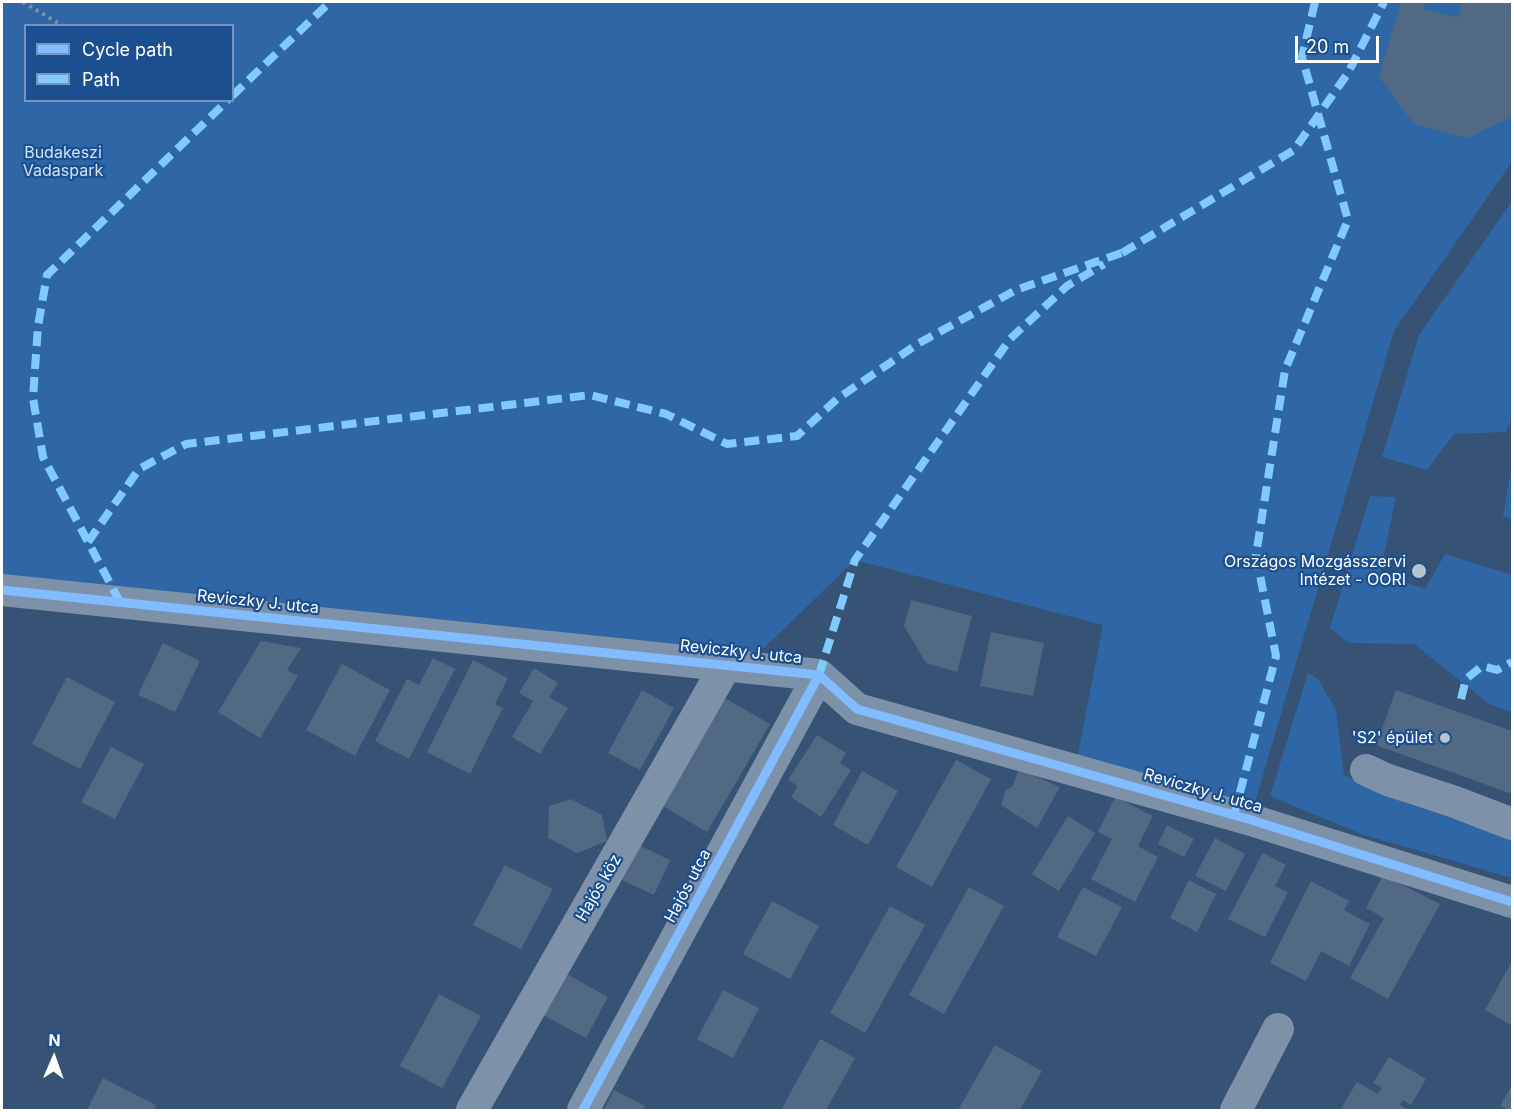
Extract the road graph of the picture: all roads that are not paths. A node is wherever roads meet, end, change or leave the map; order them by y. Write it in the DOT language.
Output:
graph roads {
  1 [pos="2,590"];
  2 [pos="726,665"];
  3 [pos="819,675"];
  4 [pos="1366,770"];
  5 [pos="1512,824"];
  6 [pos="1512,902"];
  7 [pos="1278,1029"];
  8 [pos="472,1110"];
  9 [pos="583,1110"];
  10 [pos="1236,1110"];
  1 -- 2 [label="street, Reviczky J. utca"];
  2 -- 3 [label="street, Reviczky J. utca"];
  2 -- 8 [label="street, Hajós köz"];
  3 -- 6 [label="street, Reviczky J. utca"];
  3 -- 9 [label="street, Hajós utca"];
  4 -- 5 [label="street"];
  7 -- 10 [label="street"];
}
